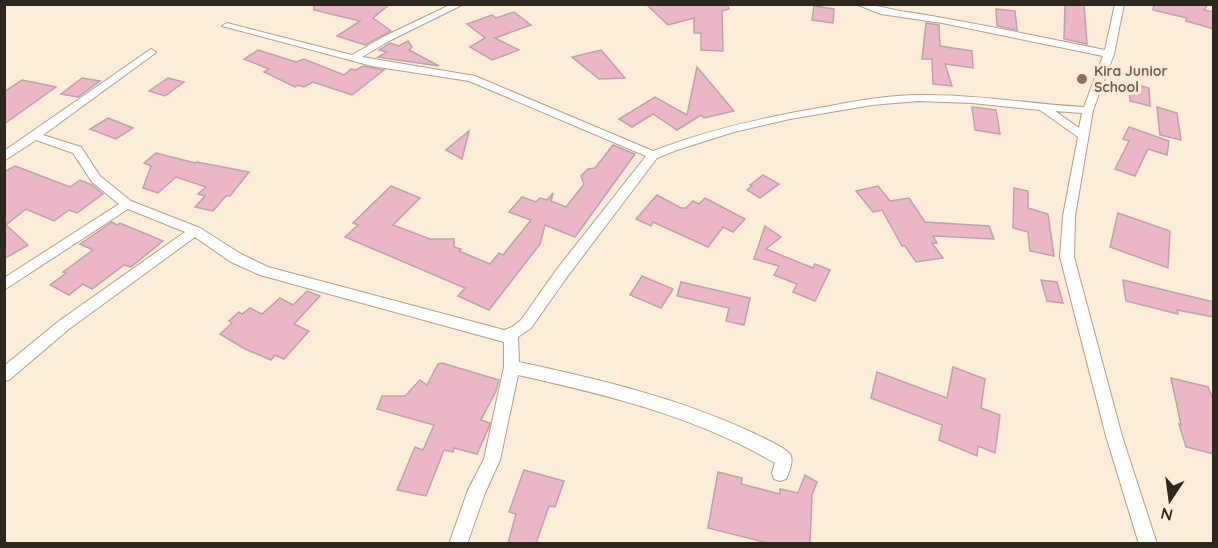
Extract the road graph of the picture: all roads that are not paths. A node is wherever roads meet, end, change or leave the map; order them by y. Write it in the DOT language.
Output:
graph roads {
  1 [pos="460,4"];
  2 [pos="1120,4"];
  3 [pos="862,5"];
  4 [pos="227,26"];
  5 [pos="151,52"];
  6 [pos="1109,54"];
  7 [pos="354,58"];
  8 [pos="1045,109"];
  9 [pos="1088,110"];
  10 [pos="34,136"];
  11 [pos="1084,136"];
  12 [pos="653,155"];
  13 [pos="4,157"];
  14 [pos="127,204"];
  15 [pos="195,231"];
  16 [pos="4,285"];
  17 [pos="511,335"];
  18 [pos="512,367"];
  19 [pos="4,375"];
  20 [pos="780,473"];
  21 [pos="458,543"];
  22 [pos="1148,543"];
  1 -- 7 [label="street"];
  2 -- 6 [label="street"];
  3 -- 6 [label="street"];
  4 -- 7 [label="street"];
  5 -- 10 [label="street"];
  6 -- 9 [label="street"];
  7 -- 12 [label="street"];
  8 -- 9 [label="street"];
  8 -- 11 [label="street"];
  8 -- 12 [label="street"];
  9 -- 11 [label="street"];
  10 -- 13 [label="street"];
  10 -- 14 [label="street"];
  11 -- 22 [label="street"];
  12 -- 17 [label="street"];
  14 -- 15 [label="street"];
  14 -- 16 [label="street"];
  15 -- 17 [label="street"];
  15 -- 19 [label="street"];
  17 -- 18 [label="street"];
  18 -- 20 [label="street"];
  18 -- 21 [label="street"];
}
